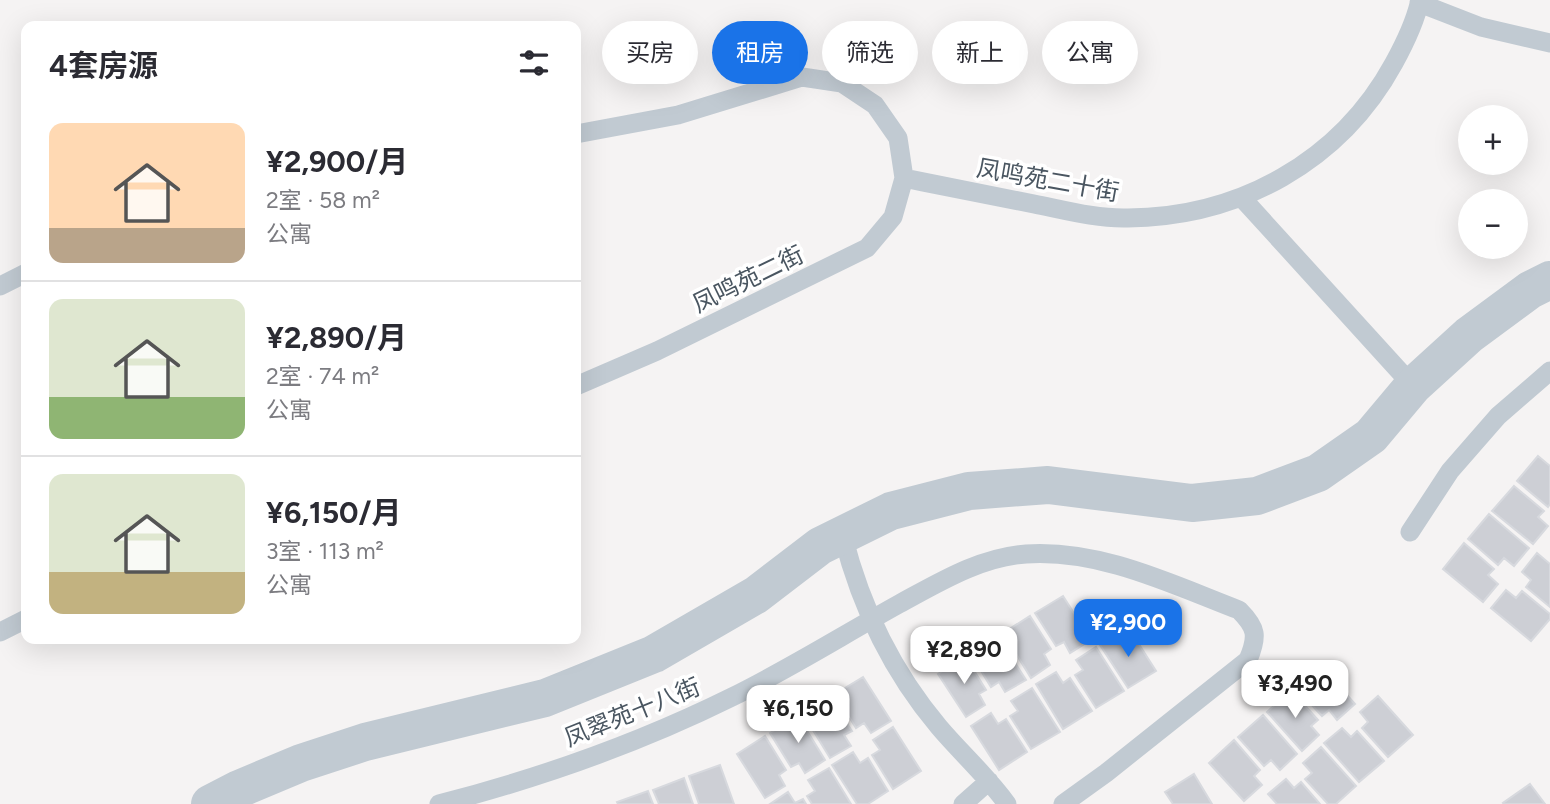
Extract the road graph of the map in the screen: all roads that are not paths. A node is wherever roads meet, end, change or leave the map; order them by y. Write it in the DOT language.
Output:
graph roads {
  1 [pos="1420,2"];
  2 [pos="1550,43"];
  3 [pos="581,133"];
  4 [pos="904,178"];
  5 [pos="1242,198"];
  6 [pos="21,276"];
  7 [pos="1550,280"];
  8 [pos="0,286"];
  9 [pos="1550,371"];
  10 [pos="581,384"];
  11 [pos="1413,386"];
  12 [pos="1410,532"];
  13 [pos="843,536"];
  14 [pos="870,620"];
  15 [pos="21,622"];
  16 [pos="0,632"];
  17 [pos="989,781"];
  18 [pos="210,804"];
  19 [pos="439,804"];
  20 [pos="963,804"];
  21 [pos="1007,804"];
  22 [pos="1063,804"];
  1 -- 2 [label="lane"];
  1 -- 5 [label="lane, 凤鸣苑二十街"];
  3 -- 4 [label="lane"];
  4 -- 5 [label="lane, 凤鸣苑二十街"];
  4 -- 10 [label="lane, 凤鸣苑二街"];
  5 -- 11 [label="lane"];
  6 -- 8 [label="lane"];
  7 -- 11 [label="street"];
  9 -- 12 [label="lane"];
  11 -- 13 [label="street"];
  13 -- 14 [label="lane"];
  13 -- 18 [label="street"];
  14 -- 17 [label="lane"];
  14 -- 19 [label="lane, 凤翠苑十八街"];
  14 -- 22 [label="lane, 凤翠苑十八街"];
  15 -- 16 [label="lane"];
  17 -- 20 [label="lane"];
  17 -- 21 [label="lane"];
}
